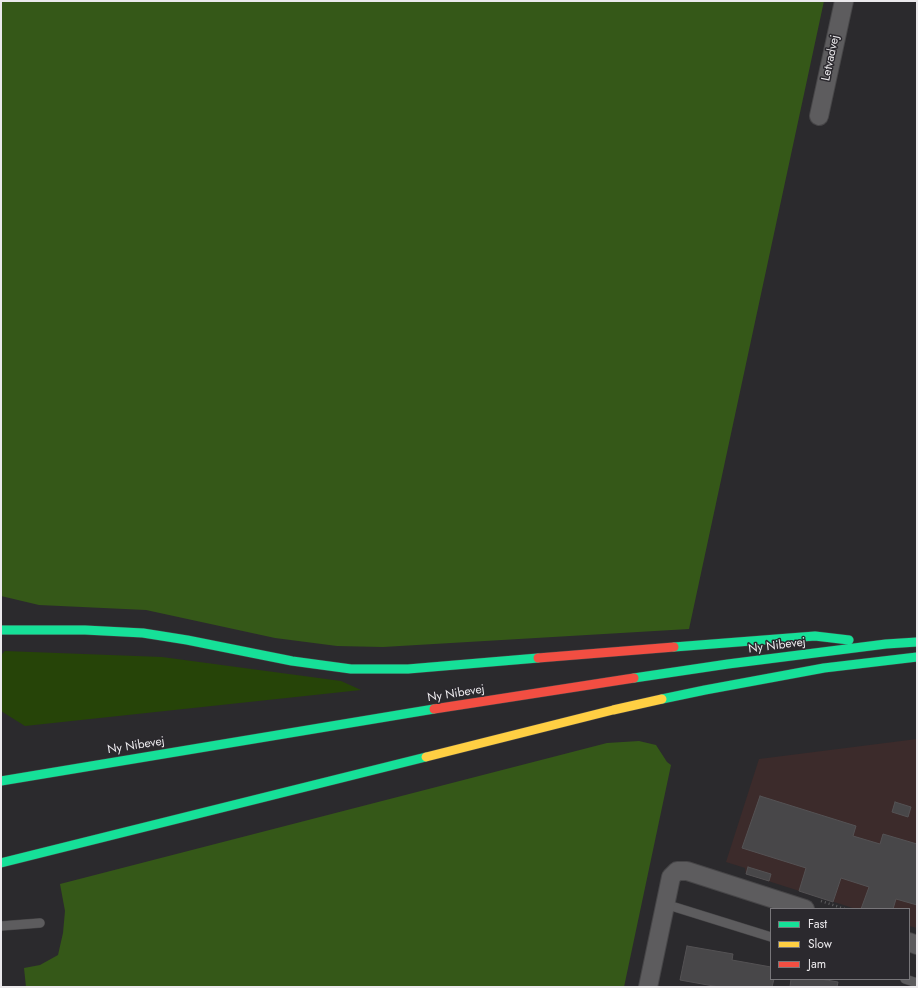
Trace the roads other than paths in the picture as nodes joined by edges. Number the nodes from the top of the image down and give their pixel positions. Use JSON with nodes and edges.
{"nodes":[{"id":1,"x":844,"y":1,"type":"edge"},
{"id":2,"x":819,"y":116,"type":"dead end"},
{"id":3,"x":1,"y":630,"type":"edge"},
{"id":4,"x":917,"y":642,"type":"edge"},
{"id":5,"x":886,"y":644,"type":"junction"},
{"id":6,"x":917,"y":657,"type":"edge"},
{"id":7,"x":1,"y":781,"type":"edge"},
{"id":8,"x":1,"y":863,"type":"edge"},
{"id":9,"x":666,"y":898,"type":"junction"},
{"id":10,"x":802,"y":908,"type":"edge"},
{"id":11,"x":40,"y":923,"type":"dead end"},
{"id":12,"x":1,"y":926,"type":"edge"},
{"id":13,"x":770,"y":937,"type":"edge"},
{"id":14,"x":648,"y":987,"type":"edge"}],
"edges":[{"from":1,"to":2,"type":"street","name":"Letvadvej"},
{"from":3,"to":5,"type":"highway"},
{"from":4,"to":5,"type":"highway","name":"Ny Nibevej"},
{"from":5,"to":7,"type":"highway","name":"Ny Nibevej"},
{"from":6,"to":8,"type":"highway"},
{"from":9,"to":10,"type":"street"},
{"from":9,"to":13,"type":"lane"},
{"from":9,"to":14,"type":"street"},
{"from":11,"to":12,"type":"lane"}]}
